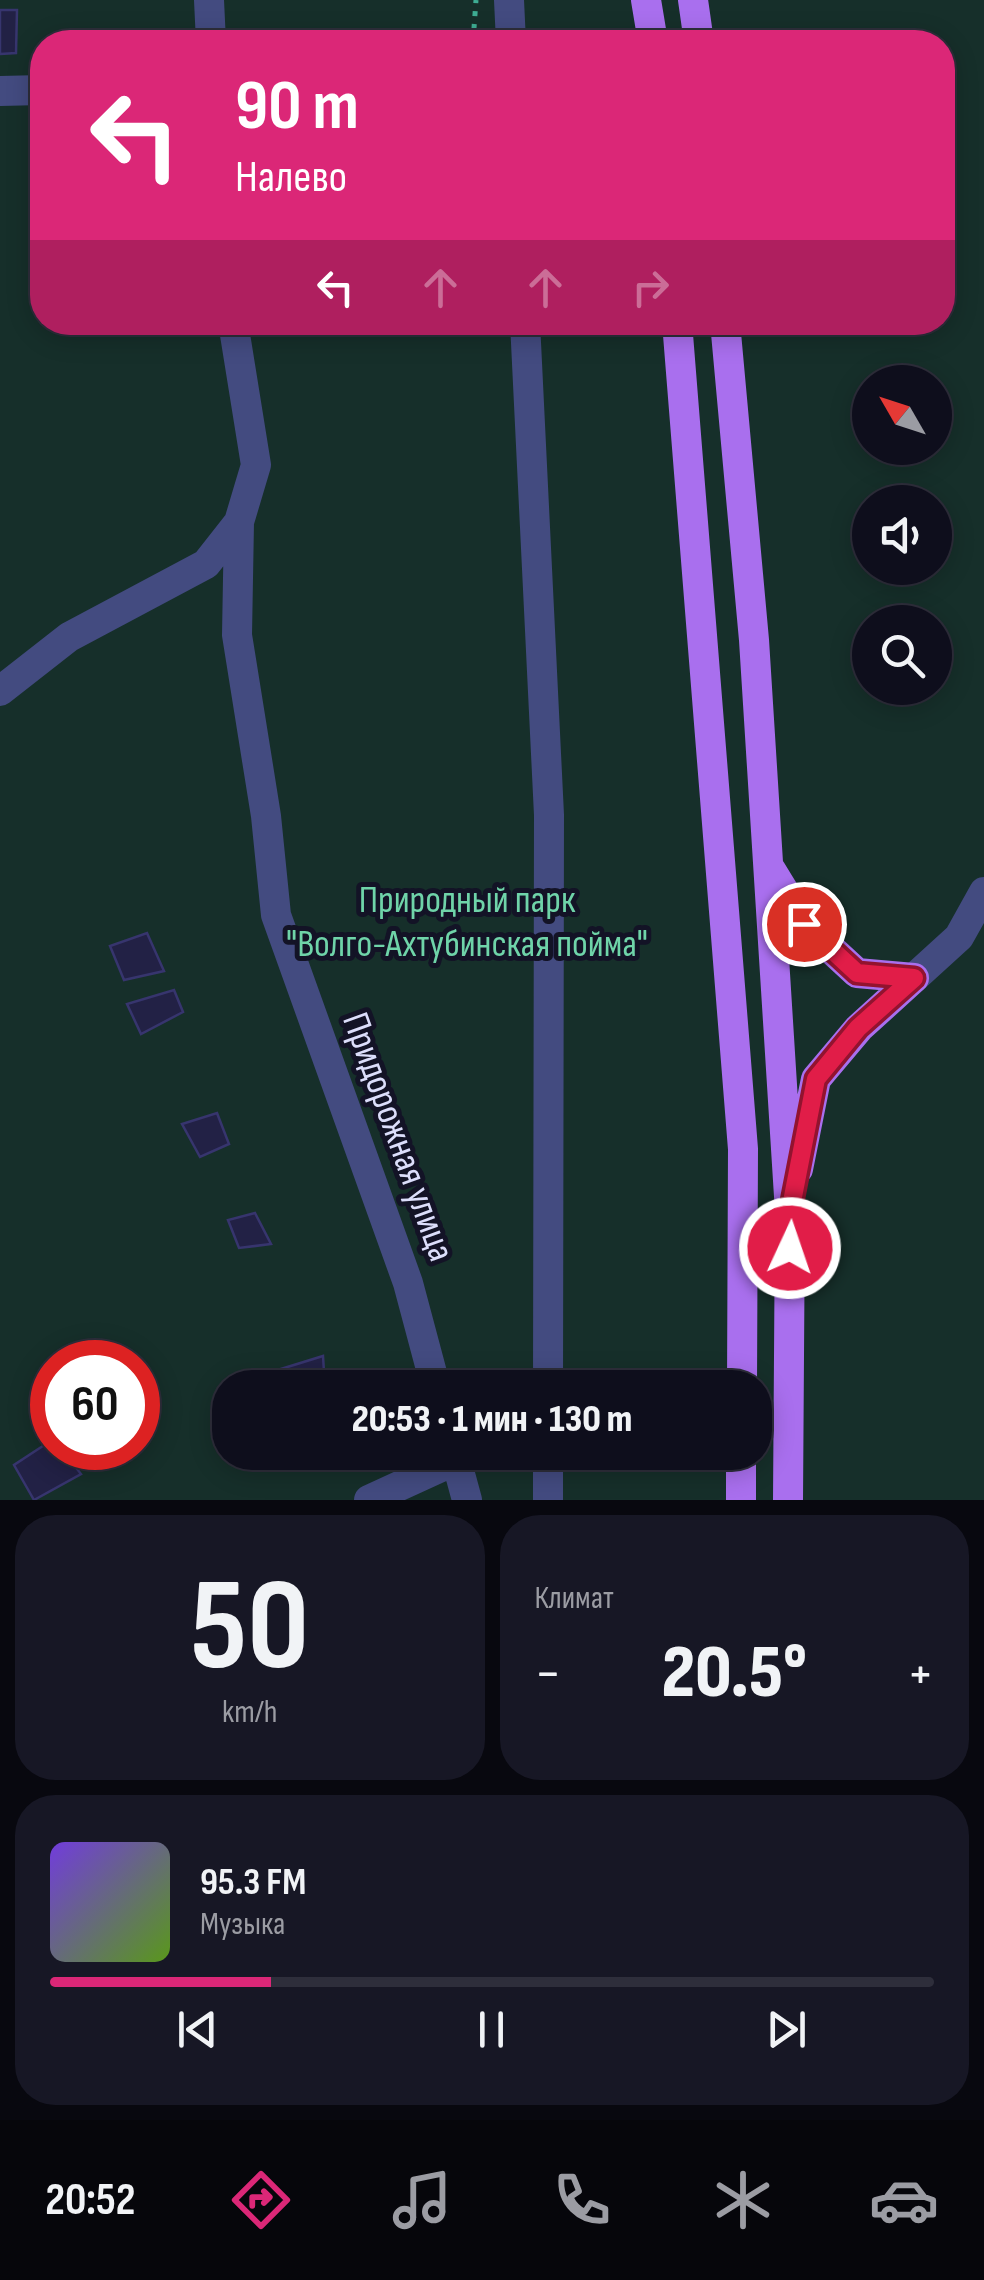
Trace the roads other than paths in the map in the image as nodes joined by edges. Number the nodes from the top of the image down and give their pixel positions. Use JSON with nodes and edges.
{"nodes":[{"id":1,"x":209,"y":0,"type":"edge"},
{"id":2,"x":509,"y":0,"type":"edge"},
{"id":3,"x":646,"y":0,"type":"edge"},
{"id":4,"x":693,"y":0,"type":"edge"},
{"id":5,"x":210,"y":30,"type":"edge"},
{"id":6,"x":510,"y":30,"type":"edge"},
{"id":7,"x":651,"y":30,"type":"edge"},
{"id":8,"x":697,"y":30,"type":"edge"},
{"id":9,"x":30,"y":90,"type":"edge"},
{"id":10,"x":0,"y":91,"type":"edge"},
{"id":11,"x":235,"y":335,"type":"edge"},
{"id":12,"x":526,"y":335,"type":"edge"},
{"id":13,"x":678,"y":335,"type":"edge"},
{"id":14,"x":726,"y":335,"type":"edge"},
{"id":15,"x":239,"y":522,"type":"junction"},
{"id":16,"x":0,"y":691,"type":"edge"},
{"id":17,"x":768,"y":864,"type":"junction"},
{"id":18,"x":984,"y":892,"type":"edge"},
{"id":19,"x":914,"y":978,"type":"junction"},
{"id":20,"x":790,"y":1212,"type":"junction"},
{"id":21,"x":431,"y":1370,"type":"edge"},
{"id":22,"x":548,"y":1370,"type":"edge"},
{"id":23,"x":742,"y":1370,"type":"edge"},
{"id":24,"x":427,"y":1470,"type":"edge"},
{"id":25,"x":458,"y":1470,"type":"edge"},
{"id":26,"x":548,"y":1470,"type":"edge"},
{"id":27,"x":741,"y":1470,"type":"edge"},
{"id":28,"x":368,"y":1500,"type":"edge"},
{"id":29,"x":466,"y":1500,"type":"edge"},
{"id":30,"x":548,"y":1500,"type":"edge"},
{"id":31,"x":741,"y":1500,"type":"edge"},
{"id":32,"x":788,"y":1500,"type":"edge"}],
"edges":[{"from":1,"to":5,"type":"street"},
{"from":2,"to":6,"type":"street"},
{"from":3,"to":7,"type":"main road"},
{"from":4,"to":8,"type":"main road"},
{"from":9,"to":10,"type":"street"},
{"from":11,"to":15,"type":"street","name":"Придорожная улица"},
{"from":12,"to":22,"type":"street"},
{"from":13,"to":23,"type":"main road"},
{"from":14,"to":17,"type":"main road"},
{"from":15,"to":16,"type":"street"},
{"from":15,"to":21,"type":"street","name":"Придорожная улица"},
{"from":17,"to":19,"type":"main road"},
{"from":17,"to":20,"type":"main road"},
{"from":18,"to":19,"type":"street"},
{"from":19,"to":20,"type":"main road"},
{"from":20,"to":32,"type":"main road"},
{"from":24,"to":28,"type":"street"},
{"from":25,"to":29,"type":"street"},
{"from":26,"to":30,"type":"street"},
{"from":27,"to":31,"type":"main road"}]}
